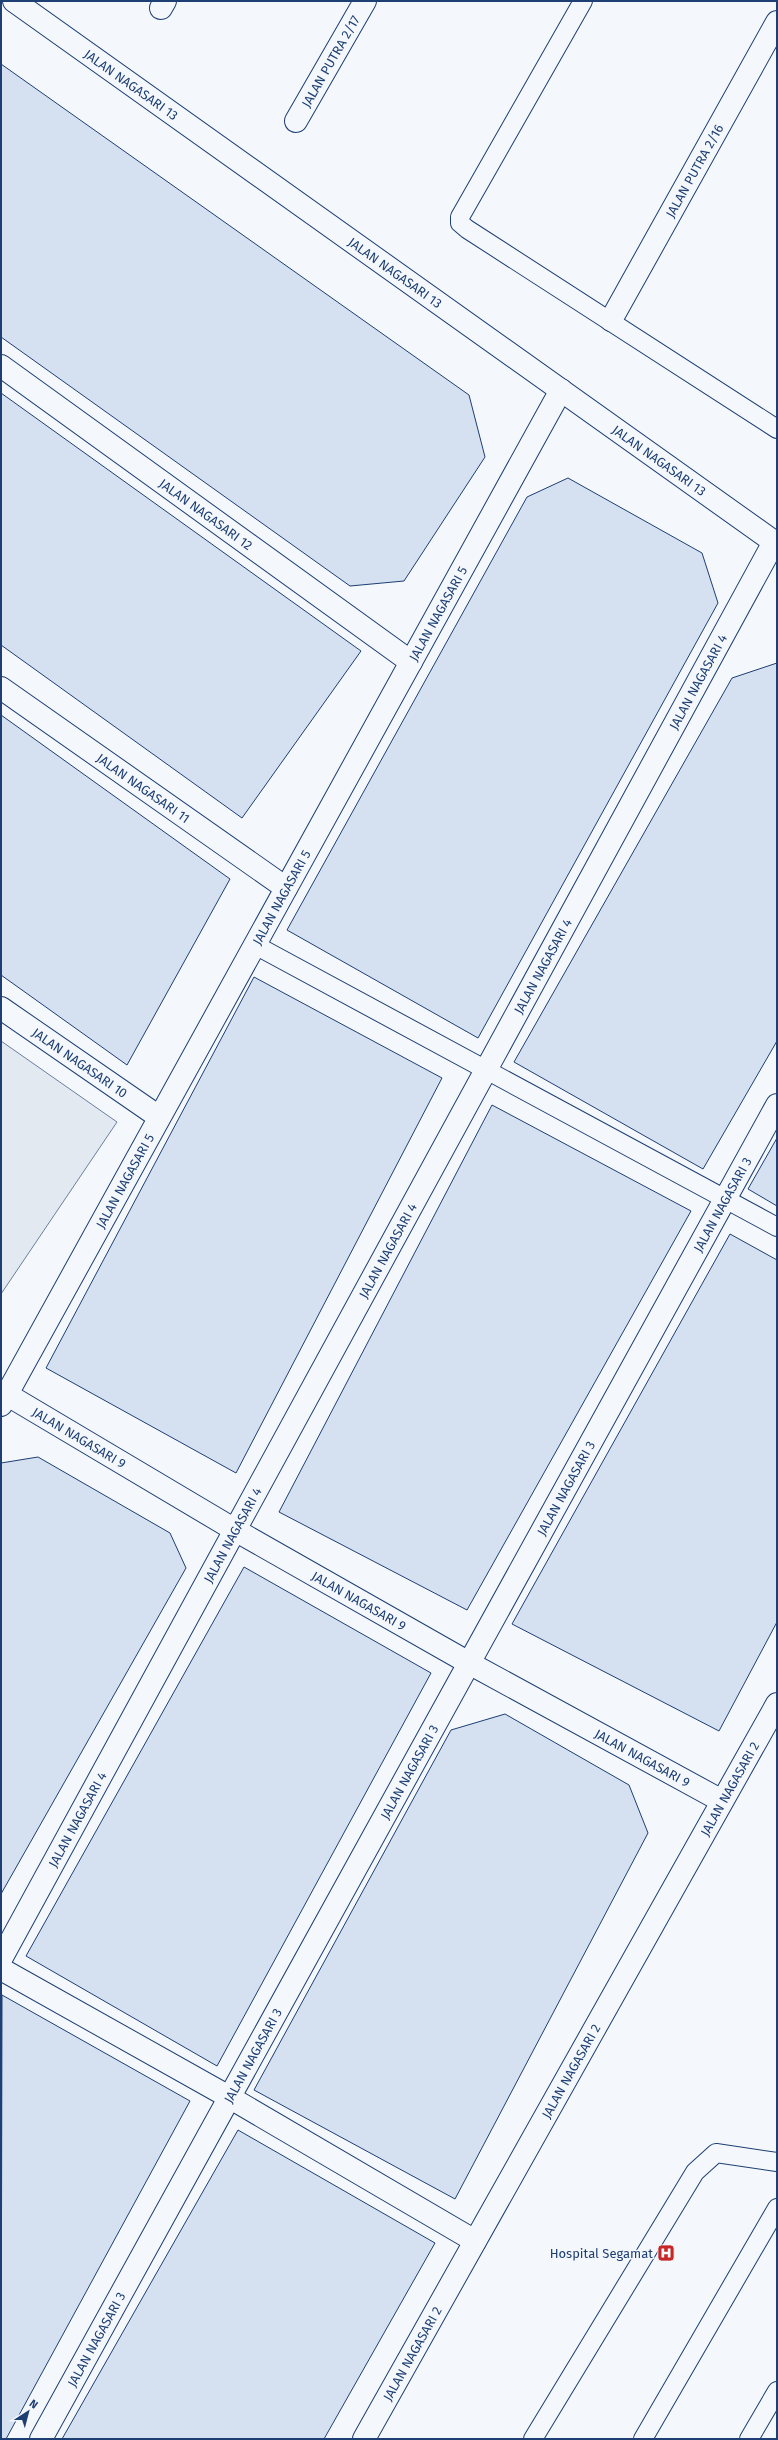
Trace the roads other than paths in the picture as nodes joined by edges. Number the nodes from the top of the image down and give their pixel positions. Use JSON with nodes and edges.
{"nodes":[{"id":1,"x":14,"y":1,"type":"edge"},
{"id":2,"x":365,"y":1,"type":"edge"},
{"id":3,"x":583,"y":1,"type":"edge"},
{"id":4,"x":777,"y":22,"type":"edge"},
{"id":5,"x":296,"y":121,"type":"dead end"},
{"id":6,"x":611,"y":320,"type":"junction"},
{"id":7,"x":1,"y":366,"type":"edge"},
{"id":8,"x":561,"y":390,"type":"junction"},
{"id":9,"x":774,"y":420,"type":"edge"},
{"id":10,"x":775,"y":543,"type":"edge"},
{"id":11,"x":411,"y":662,"type":"junction"},
{"id":12,"x":1,"y":688,"type":"edge"},
{"id":13,"x":286,"y":888,"type":"junction"},
{"id":14,"x":255,"y":945,"type":"junction"},
{"id":15,"x":1,"y":1008,"type":"edge"},
{"id":16,"x":486,"y":1069,"type":"junction"},
{"id":17,"x":777,"y":1105,"type":"edge"},
{"id":18,"x":160,"y":1117,"type":"junction"},
{"id":19,"x":726,"y":1198,"type":"junction"},
{"id":20,"x":777,"y":1226,"type":"edge"},
{"id":21,"x":3,"y":1397,"type":"edge"},
{"id":22,"x":235,"y":1530,"type":"junction"},
{"id":23,"x":469,"y":1663,"type":"junction"},
{"id":24,"x":777,"y":1704,"type":"edge"},
{"id":25,"x":722,"y":1801,"type":"junction"},
{"id":26,"x":1,"y":1959,"type":"edge"},
{"id":27,"x":1,"y":1969,"type":"edge"},
{"id":28,"x":229,"y":2097,"type":"junction"},
{"id":29,"x":777,"y":2162,"type":"edge"},
{"id":30,"x":777,"y":2208,"type":"edge"},
{"id":31,"x":476,"y":2241,"type":"junction"},
{"id":32,"x":777,"y":2391,"type":"edge"},
{"id":33,"x":41,"y":2439,"type":"edge"},
{"id":34,"x":364,"y":2439,"type":"edge"},
{"id":35,"x":533,"y":2439,"type":"edge"},
{"id":36,"x":643,"y":2439,"type":"edge"},
{"id":37,"x":749,"y":2439,"type":"edge"}],
"edges":[{"from":1,"to":8,"type":"street","name":"JALAN NAGASARI 13"},
{"from":2,"to":5,"type":"street","name":"JALAN PUTRA 2/17"},
{"from":3,"to":6,"type":"lane"},
{"from":4,"to":6,"type":"street","name":"JALAN PUTRA 2/16"},
{"from":6,"to":9,"type":"lane"},
{"from":7,"to":11,"type":"street","name":"JALAN NAGASARI 12"},
{"from":8,"to":10,"type":"street","name":"JALAN NAGASARI 13"},
{"from":8,"to":11,"type":"street","name":"JALAN NAGASARI 5"},
{"from":10,"to":16,"type":"street","name":"JALAN NAGASARI 4"},
{"from":11,"to":13,"type":"street","name":"JALAN NAGASARI 5"},
{"from":12,"to":13,"type":"street","name":"JALAN NAGASARI 11"},
{"from":13,"to":14,"type":"street","name":"JALAN NAGASARI 5"},
{"from":14,"to":16,"type":"lane"},
{"from":14,"to":18,"type":"street","name":"JALAN NAGASARI 5"},
{"from":15,"to":18,"type":"street","name":"JALAN NAGASARI 10"},
{"from":16,"to":19,"type":"lane"},
{"from":16,"to":22,"type":"street","name":"JALAN NAGASARI 4"},
{"from":17,"to":19,"type":"street","name":"JALAN NAGASARI 3"},
{"from":18,"to":21,"type":"street","name":"JALAN NAGASARI 5"},
{"from":19,"to":20,"type":"lane"},
{"from":19,"to":23,"type":"street","name":"JALAN NAGASARI 3"},
{"from":21,"to":22,"type":"street","name":"JALAN NAGASARI 9"},
{"from":22,"to":23,"type":"street","name":"JALAN NAGASARI 9"},
{"from":22,"to":26,"type":"street","name":"JALAN NAGASARI 4"},
{"from":23,"to":25,"type":"street","name":"JALAN NAGASARI 9"},
{"from":23,"to":28,"type":"street","name":"JALAN NAGASARI 3"},
{"from":24,"to":25,"type":"street","name":"JALAN NAGASARI 2"},
{"from":25,"to":31,"type":"street","name":"JALAN NAGASARI 2"},
{"from":27,"to":28,"type":"street"},
{"from":28,"to":31,"type":"street"},
{"from":28,"to":33,"type":"street","name":"JALAN NAGASARI 3"},
{"from":29,"to":35,"type":"lane"},
{"from":30,"to":36,"type":"lane"},
{"from":31,"to":34,"type":"street","name":"JALAN NAGASARI 2"},
{"from":32,"to":37,"type":"lane"}]}
